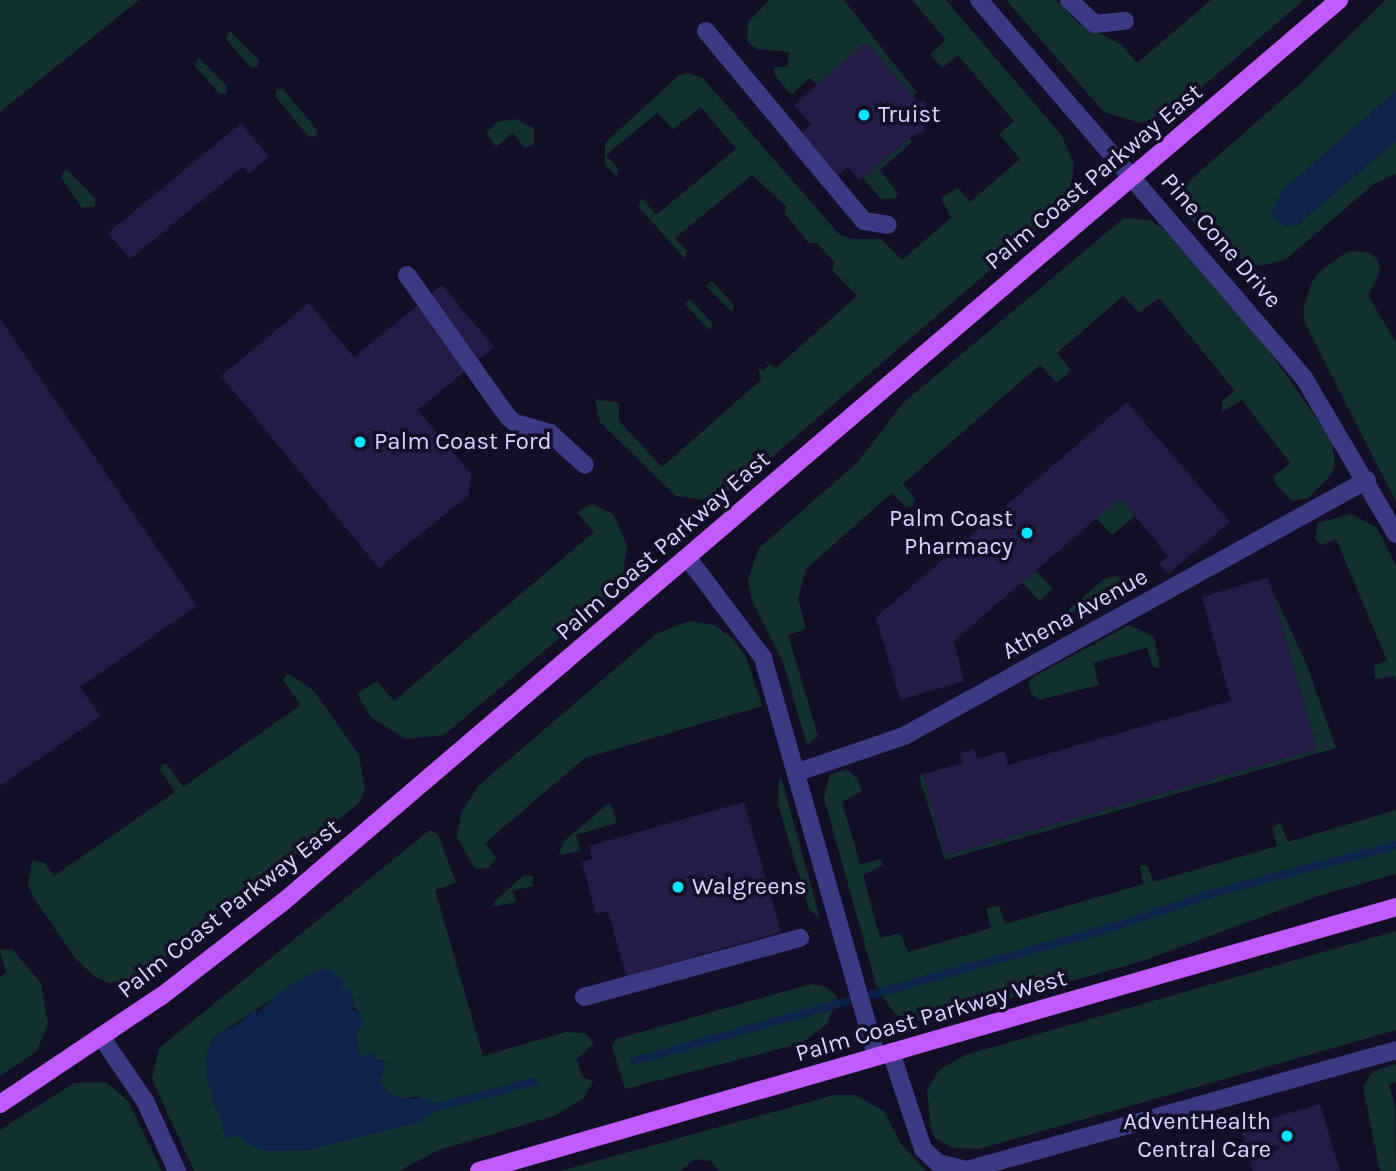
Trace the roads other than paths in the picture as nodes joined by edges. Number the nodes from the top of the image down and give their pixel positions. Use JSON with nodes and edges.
{"nodes":[{"id":1,"x":979,"y":0,"type":"edge"},
{"id":2,"x":1069,"y":0,"type":"edge"},
{"id":3,"x":1339,"y":0,"type":"edge"},
{"id":4,"x":1125,"y":21,"type":"dead end"},
{"id":5,"x":706,"y":32,"type":"dead end"},
{"id":6,"x":1133,"y":177,"type":"junction"},
{"id":7,"x":888,"y":225,"type":"dead end"},
{"id":8,"x":407,"y":275,"type":"dead end"},
{"id":9,"x":585,"y":465,"type":"dead end"},
{"id":10,"x":1367,"y":480,"type":"junction"},
{"id":11,"x":1396,"y":534,"type":"edge"},
{"id":12,"x":687,"y":557,"type":"junction"},
{"id":13,"x":798,"y":772,"type":"junction"},
{"id":14,"x":1396,"y":907,"type":"edge"},
{"id":15,"x":800,"y":938,"type":"dead end"},
{"id":16,"x":584,"y":997,"type":"dead end"},
{"id":17,"x":102,"y":1038,"type":"junction"},
{"id":18,"x":1396,"y":1049,"type":"edge"},
{"id":19,"x":884,"y":1054,"type":"junction"},
{"id":20,"x":0,"y":1104,"type":"edge"},
{"id":21,"x":177,"y":1171,"type":"edge"},
{"id":22,"x":479,"y":1171,"type":"edge"}],
"edges":[{"from":1,"to":6,"type":"street","name":"Pine Cone Drive"},
{"from":2,"to":4,"type":"street"},
{"from":3,"to":6,"type":"main road","name":"Palm Coast Parkway East"},
{"from":5,"to":7,"type":"street"},
{"from":6,"to":10,"type":"street","name":"Pine Cone Drive"},
{"from":6,"to":12,"type":"main road","name":"Palm Coast Parkway East"},
{"from":8,"to":9,"type":"street"},
{"from":10,"to":11,"type":"street","name":"Pine Cone Drive"},
{"from":10,"to":13,"type":"street","name":"Athena Avenue"},
{"from":12,"to":13,"type":"street"},
{"from":12,"to":17,"type":"main road","name":"Palm Coast Parkway East"},
{"from":13,"to":19,"type":"street"},
{"from":14,"to":19,"type":"main road","name":"Palm Coast Parkway West"},
{"from":15,"to":16,"type":"street"},
{"from":17,"to":20,"type":"main road","name":"Palm Coast Parkway East"},
{"from":17,"to":21,"type":"street"},
{"from":18,"to":19,"type":"street"},
{"from":19,"to":22,"type":"main road","name":"Palm Coast Parkway West"}]}
